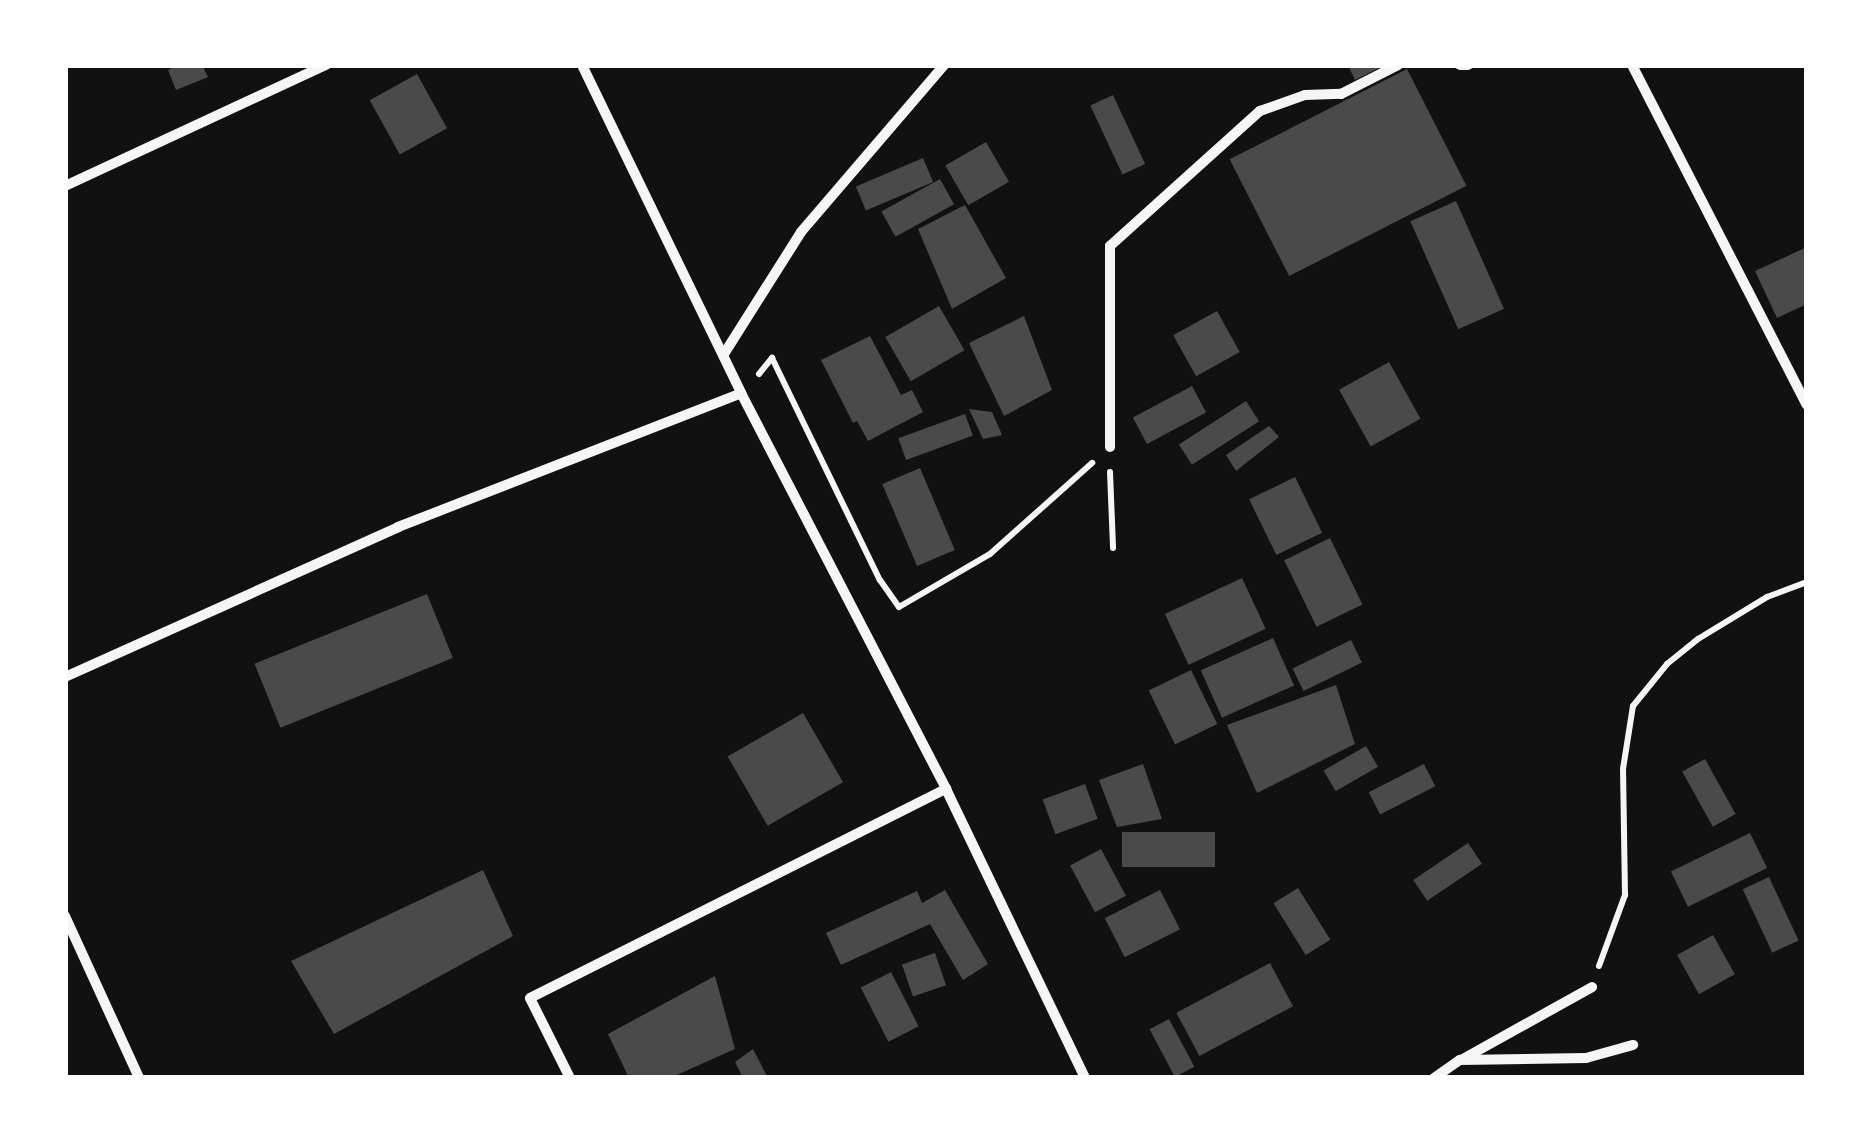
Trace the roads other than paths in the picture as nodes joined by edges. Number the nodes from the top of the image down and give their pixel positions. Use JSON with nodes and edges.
{"nodes":[{"id":1,"x":326,"y":65,"type":"edge"},
{"id":2,"x":582,"y":65,"type":"edge"},
{"id":3,"x":944,"y":65,"type":"edge"},
{"id":4,"x":1398,"y":65,"type":"edge"},
{"id":5,"x":1460,"y":65,"type":"edge"},
{"id":6,"x":1468,"y":65,"type":"edge"},
{"id":7,"x":1632,"y":65,"type":"edge"},
{"id":8,"x":65,"y":186,"type":"edge"},
{"id":9,"x":724,"y":354,"type":"junction"},
{"id":10,"x":741,"y":393,"type":"junction"},
{"id":11,"x":1807,"y":405,"type":"edge"},
{"id":12,"x":1110,"y":447,"type":"road end"},
{"id":13,"x":65,"y":677,"type":"edge"},
{"id":14,"x":946,"y":789,"type":"junction"},
{"id":15,"x":65,"y":916,"type":"edge"},
{"id":16,"x":1592,"y":986,"type":"road end"},
{"id":17,"x":1633,"y":1045,"type":"dead end"},
{"id":18,"x":1460,"y":1060,"type":"junction"},
{"id":19,"x":139,"y":1078,"type":"edge"},
{"id":20,"x":570,"y":1078,"type":"edge"},
{"id":21,"x":1084,"y":1078,"type":"edge"},
{"id":22,"x":1434,"y":1078,"type":"edge"}],
"edges":[{"from":1,"to":8,"type":"street"},
{"from":2,"to":9,"type":"street"},
{"from":3,"to":9,"type":"street"},
{"from":4,"to":12,"type":"street"},
{"from":5,"to":6,"type":"street"},
{"from":7,"to":11,"type":"street"},
{"from":9,"to":10,"type":"street"},
{"from":10,"to":13,"type":"street"},
{"from":10,"to":14,"type":"street"},
{"from":14,"to":20,"type":"street"},
{"from":14,"to":21,"type":"street"},
{"from":15,"to":19,"type":"street"},
{"from":16,"to":18,"type":"street"},
{"from":17,"to":18,"type":"street"},
{"from":18,"to":22,"type":"street"}]}
